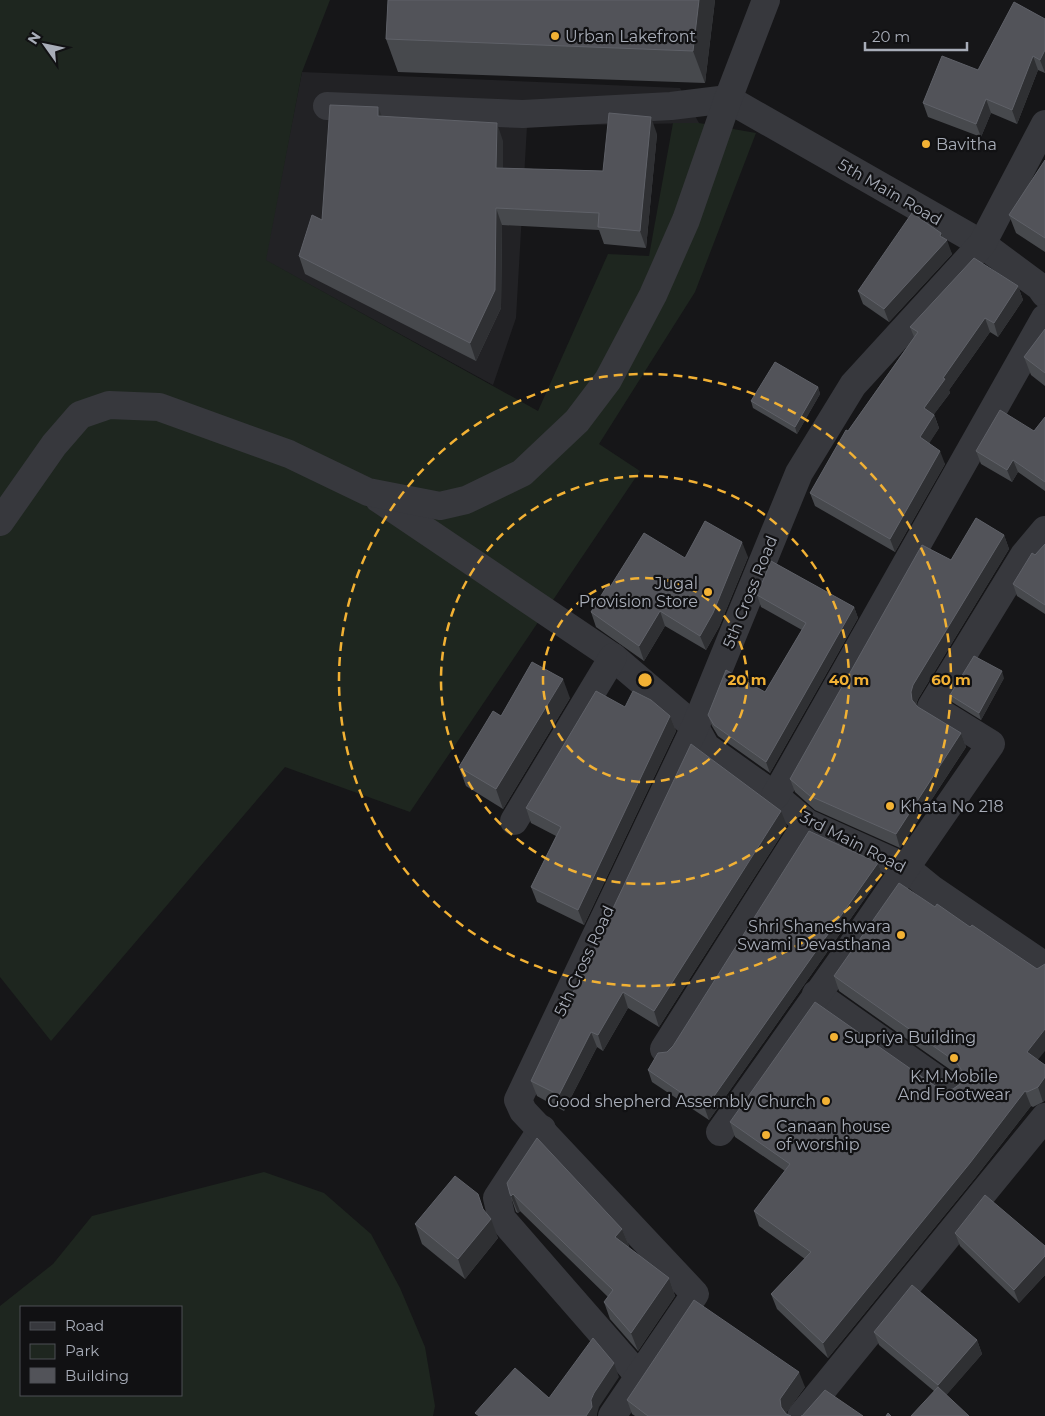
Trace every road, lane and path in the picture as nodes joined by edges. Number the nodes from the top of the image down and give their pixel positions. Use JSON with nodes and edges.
{"nodes":[{"id":1,"x":766,"y":0,"type":"edge"},
{"id":2,"x":728,"y":99,"type":"junction"},
{"id":3,"x":327,"y":106,"type":"dead end"},
{"id":4,"x":1045,"y":124,"type":"edge"},
{"id":5,"x":982,"y":244,"type":"junction"},
{"id":6,"x":1045,"y":294,"type":"edge"},
{"id":7,"x":1045,"y":318,"type":"edge"},
{"id":8,"x":368,"y":492,"type":"junction"},
{"id":9,"x":0,"y":522,"type":"edge"},
{"id":10,"x":1045,"y":530,"type":"edge"},
{"id":11,"x":613,"y":657,"type":"junction"},
{"id":12,"x":695,"y":727,"type":"junction"},
{"id":13,"x":775,"y":796,"type":"junction"},
{"id":14,"x":514,"y":821,"type":"dead end"},
{"id":15,"x":807,"y":823,"type":"junction"},
{"id":16,"x":905,"y":867,"type":"junction"},
{"id":17,"x":1041,"y":956,"type":"edge"},
{"id":18,"x":816,"y":994,"type":"junction"},
{"id":19,"x":664,"y":1049,"type":"dead end"},
{"id":20,"x":952,"y":1090,"type":"edge"},
{"id":21,"x":1045,"y":1117,"type":"edge"},
{"id":22,"x":542,"y":1129,"type":"junction"},
{"id":23,"x":720,"y":1132,"type":"dead end"},
{"id":24,"x":639,"y":1376,"type":"junction"},
{"id":25,"x":612,"y":1416,"type":"edge"},
{"id":26,"x":802,"y":1416,"type":"edge"}],
"edges":[{"from":1,"to":2,"type":"street"},
{"from":2,"to":3,"type":"street"},
{"from":2,"to":5,"type":"street","name":"5th Main Road"},
{"from":2,"to":8,"type":"street"},
{"from":4,"to":5,"type":"street","name":"5th Cross Road"},
{"from":5,"to":6,"type":"street","name":"5th Main Road"},
{"from":5,"to":12,"type":"street","name":"5th Cross Road"},
{"from":7,"to":13,"type":"street"},
{"from":8,"to":9,"type":"street"},
{"from":8,"to":11,"type":"street","name":"3rd Main Road"},
{"from":10,"to":16,"type":"street"},
{"from":11,"to":12,"type":"street","name":"3rd Main Road"},
{"from":11,"to":14,"type":"street"},
{"from":12,"to":13,"type":"street","name":"3rd Main Road"},
{"from":12,"to":22,"type":"street","name":"5th Cross Road"},
{"from":13,"to":15,"type":"street","name":"3rd Main Road"},
{"from":15,"to":16,"type":"street","name":"3rd Main Road"},
{"from":15,"to":19,"type":"street"},
{"from":16,"to":17,"type":"street","name":"3rd Main Road"},
{"from":16,"to":18,"type":"street"},
{"from":18,"to":20,"type":"street"},
{"from":18,"to":23,"type":"street"},
{"from":21,"to":26,"type":"street"},
{"from":22,"to":24,"type":"street"},
{"from":22,"to":24,"type":"street"},
{"from":24,"to":25,"type":"street"}]}
